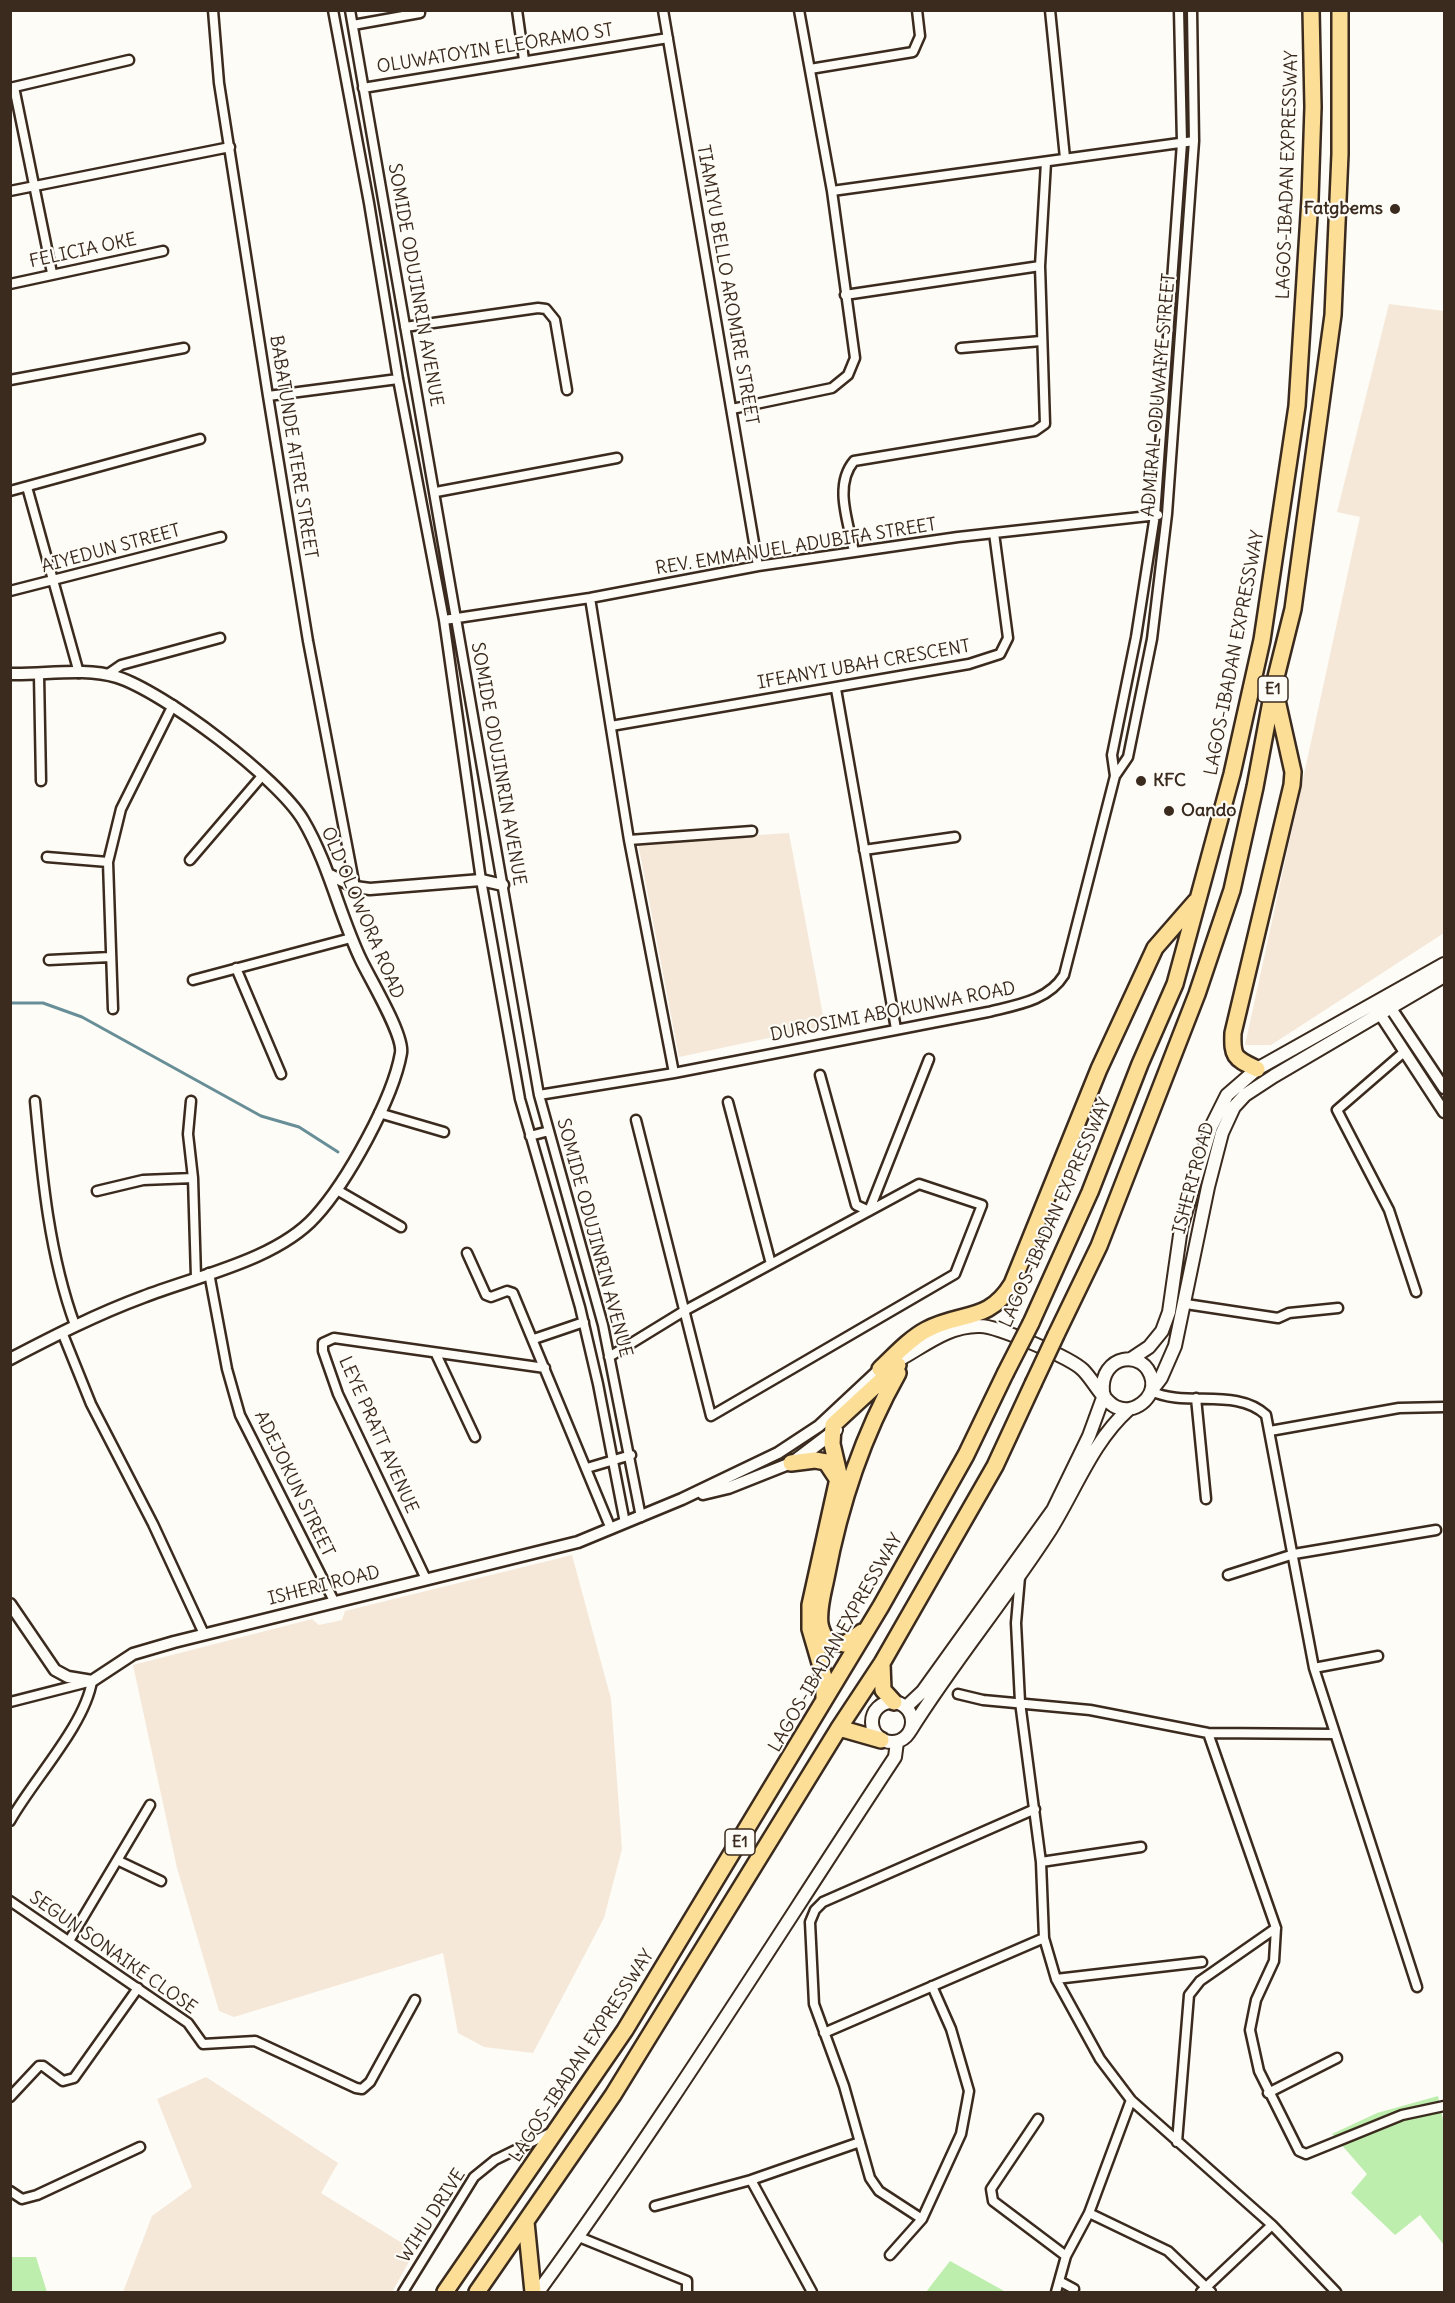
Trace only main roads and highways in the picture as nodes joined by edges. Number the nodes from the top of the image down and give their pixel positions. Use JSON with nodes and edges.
{"nodes":[{"id":1,"x":1311,"y":10,"type":"edge"},
{"id":2,"x":1340,"y":10,"type":"edge"},
{"id":3,"x":1274,"y":685,"type":"junction"},
{"id":4,"x":1199,"y":896,"type":"junction"},
{"id":5,"x":1444,"y":964,"type":"edge"},
{"id":6,"x":1444,"y":976,"type":"edge"},
{"id":7,"x":1257,"y":1069,"type":"junction"},
{"id":8,"x":1007,"y":1332,"type":"junction"},
{"id":9,"x":910,"y":1355,"type":"junction"},
{"id":10,"x":1131,"y":1359,"type":"junction"},
{"id":11,"x":1112,"y":1364,"type":"junction"},
{"id":12,"x":1082,"y":1368,"type":"junction"},
{"id":13,"x":880,"y":1369,"type":"joint"},
{"id":14,"x":898,"y":1374,"type":"junction"},
{"id":15,"x":1151,"y":1391,"type":"junction"},
{"id":16,"x":1103,"y":1394,"type":"junction"},
{"id":17,"x":1129,"y":1409,"type":"junction"},
{"id":18,"x":832,"y":1434,"type":"junction"},
{"id":19,"x":791,"y":1463,"type":"joint"},
{"id":20,"x":837,"y":1481,"type":"junction"},
{"id":21,"x":881,"y":1606,"type":"junction"},
{"id":22,"x":882,"y":1664,"type":"junction"},
{"id":23,"x":900,"y":1705,"type":"junction"},
{"id":24,"x":819,"y":1710,"type":"junction"},
{"id":25,"x":838,"y":1728,"type":"junction"},
{"id":26,"x":910,"y":1731,"type":"junction"},
{"id":27,"x":881,"y":1740,"type":"junction"},
{"id":28,"x":897,"y":1742,"type":"junction"},
{"id":29,"x":526,"y":2222,"type":"junction"},
{"id":30,"x":445,"y":2292,"type":"edge"},
{"id":31,"x":477,"y":2292,"type":"edge"},
{"id":32,"x":533,"y":2292,"type":"edge"},
{"id":33,"x":538,"y":2292,"type":"edge"}],
"edges":[{"from":1,"to":4,"type":"highway","name":"LAGOS-IBADAN EXPRESSWAY","number":"E1"},
{"from":2,"to":3,"type":"highway","number":"E1"},
{"from":3,"to":7,"type":"highway"},
{"from":3,"to":22,"type":"highway","number":"E1","bridge":true},
{"from":4,"to":13,"type":"highway"},
{"from":4,"to":21,"type":"highway","name":"LAGOS-IBADAN EXPRESSWAY","number":"E1","bridge":true},
{"from":5,"to":7,"type":"main road","name":"ISHERI ROAD"},
{"from":6,"to":15,"type":"main road","name":"ISHERI ROAD"},
{"from":7,"to":10,"type":"main road","name":"ISHERI ROAD"},
{"from":8,"to":9,"type":"main road","name":"ISHERI ROAD"},
{"from":8,"to":12,"type":"main road","name":"ISHERI ROAD"},
{"from":8,"to":14,"type":"main road","name":"ISHERI ROAD"},
{"from":9,"to":13,"type":"main road","name":"ISHERI ROAD"},
{"from":9,"to":18,"type":"highway"},
{"from":10,"to":11,"type":"main road","name":"ISHERI ROAD"},
{"from":10,"to":15,"type":"main road"},
{"from":11,"to":12,"type":"main road","name":"ISHERI ROAD"},
{"from":11,"to":16,"type":"main road"},
{"from":12,"to":16,"type":"main road","name":"ISHERI ROAD"},
{"from":14,"to":18,"type":"main road","name":"ISHERI ROAD"},
{"from":14,"to":21,"type":"highway"},
{"from":15,"to":17,"type":"main road","name":"ISHERI ROAD"},
{"from":16,"to":17,"type":"main road","name":"ISHERI ROAD"},
{"from":16,"to":23,"type":"main road"},
{"from":17,"to":26,"type":"main road"},
{"from":18,"to":19,"type":"main road","name":"ISHERI ROAD"},
{"from":18,"to":20,"type":"highway"},
{"from":19,"to":20,"type":"highway"},
{"from":20,"to":24,"type":"highway"},
{"from":21,"to":24,"type":"highway","name":"LAGOS-IBADAN EXPRESSWAY","number":"E1"},
{"from":22,"to":23,"type":"highway"},
{"from":22,"to":25,"type":"highway","number":"E1"},
{"from":23,"to":26,"type":"main road"},
{"from":23,"to":27,"type":"main road"},
{"from":24,"to":30,"type":"highway","name":"LAGOS-IBADAN EXPRESSWAY","number":"E1"},
{"from":25,"to":27,"type":"highway"},
{"from":25,"to":29,"type":"highway","number":"E1"},
{"from":26,"to":28,"type":"main road"},
{"from":27,"to":28,"type":"main road"},
{"from":28,"to":33,"type":"main road"},
{"from":29,"to":31,"type":"highway","number":"E1"},
{"from":29,"to":32,"type":"highway"}]}
